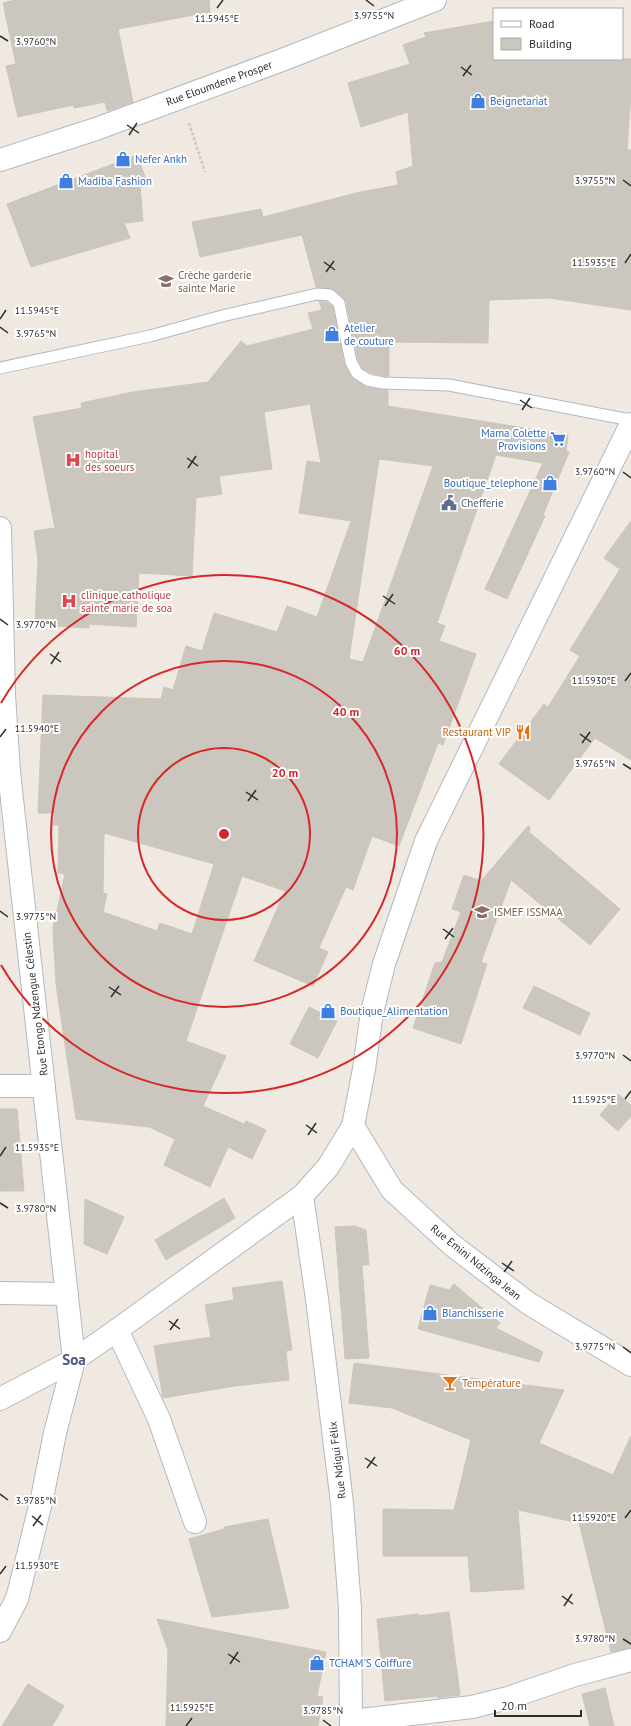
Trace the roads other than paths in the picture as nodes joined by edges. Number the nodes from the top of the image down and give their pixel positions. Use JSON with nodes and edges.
{"nodes":[{"id":1,"x":435,"y":0,"type":"edge"},
{"id":2,"x":0,"y":160,"type":"edge"},
{"id":3,"x":0,"y":368,"type":"edge"},
{"id":4,"x":631,"y":420,"type":"edge"},
{"id":5,"x":631,"y":424,"type":"edge"},
{"id":6,"x":0,"y":528,"type":"edge"},
{"id":7,"x":0,"y":1086,"type":"edge"},
{"id":8,"x":44,"y":1086,"type":"junction"},
{"id":9,"x":353,"y":1126,"type":"junction"},
{"id":10,"x":302,"y":1196,"type":"junction"},
{"id":11,"x":0,"y":1293,"type":"edge"},
{"id":12,"x":67,"y":1294,"type":"junction"},
{"id":13,"x":117,"y":1330,"type":"junction"},
{"id":14,"x":74,"y":1360,"type":"junction"},
{"id":15,"x":631,"y":1365,"type":"edge"},
{"id":16,"x":0,"y":1398,"type":"edge"},
{"id":17,"x":196,"y":1522,"type":"dead end"},
{"id":18,"x":0,"y":1631,"type":"edge"},
{"id":19,"x":631,"y":1660,"type":"edge"},
{"id":20,"x":351,"y":1723,"type":"edge"}],
"edges":[{"from":1,"to":2,"type":"street","name":"Rue Eloumdene Prosper"},
{"from":3,"to":4,"type":"lane"},
{"from":5,"to":9,"type":"street"},
{"from":6,"to":8,"type":"street","name":"Rue Etongo Ndzengue Célestin"},
{"from":7,"to":8,"type":"street"},
{"from":8,"to":12,"type":"street","name":"Rue Etongo Ndzengue Célestin"},
{"from":9,"to":10,"type":"street"},
{"from":9,"to":15,"type":"street","name":"Rue Emini Ndzinga Jean"},
{"from":10,"to":13,"type":"street"},
{"from":10,"to":20,"type":"street","name":"Rue Ndigui Félix"},
{"from":11,"to":12,"type":"street"},
{"from":12,"to":14,"type":"street","name":"Rue Etongo Ndzengue Célestin"},
{"from":13,"to":14,"type":"street"},
{"from":13,"to":17,"type":"street"},
{"from":14,"to":16,"type":"street"},
{"from":14,"to":18,"type":"street"},
{"from":19,"to":20,"type":"street"}]}
